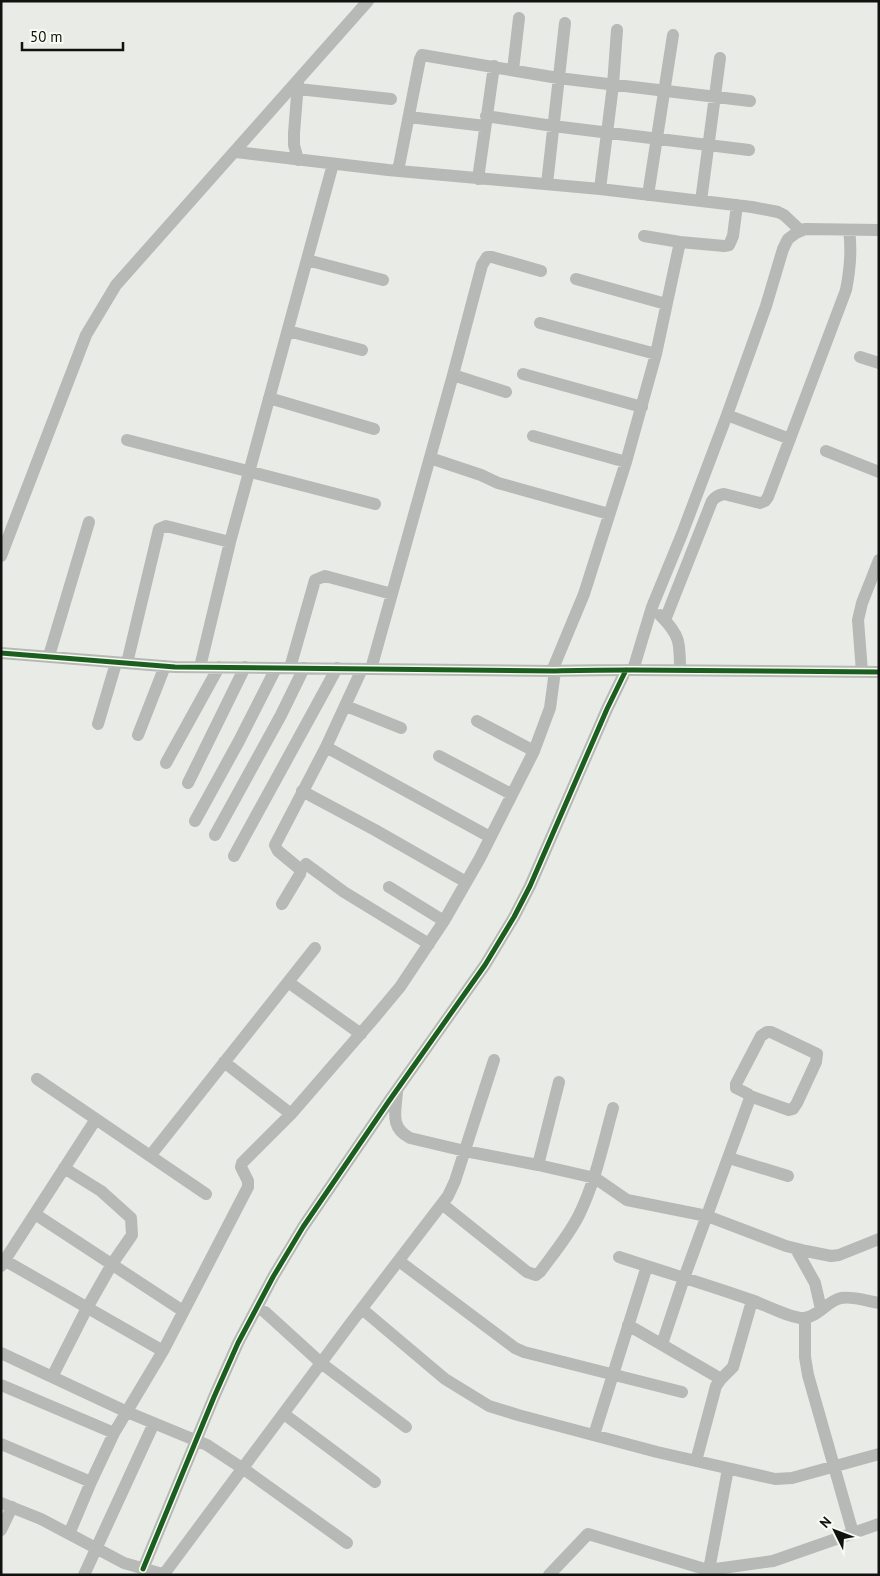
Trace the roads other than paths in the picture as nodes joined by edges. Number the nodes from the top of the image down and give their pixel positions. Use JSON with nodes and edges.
{"nodes":[{"id":1,"x":368,"y":1,"type":"edge"},
{"id":2,"x":520,"y":18,"type":"dead end"},
{"id":3,"x":565,"y":23,"type":"dead end"},
{"id":4,"x":617,"y":30,"type":"dead end"},
{"id":5,"x":673,"y":35,"type":"dead end"},
{"id":6,"x":720,"y":58,"type":"dead end"},
{"id":7,"x":494,"y":66,"type":"junction"},
{"id":8,"x":513,"y":70,"type":"junction"},
{"id":9,"x":558,"y":78,"type":"junction"},
{"id":10,"x":298,"y":84,"type":"junction"},
{"id":11,"x":613,"y":85,"type":"junction"},
{"id":12,"x":664,"y":92,"type":"junction"},
{"id":13,"x":715,"y":96,"type":"junction"},
{"id":14,"x":390,"y":99,"type":"dead end"},
{"id":15,"x":750,"y":101,"type":"dead end"},
{"id":16,"x":408,"y":117,"type":"junction"},
{"id":17,"x":485,"y":121,"type":"junction"},
{"id":18,"x":554,"y":126,"type":"junction"},
{"id":19,"x":608,"y":133,"type":"junction"},
{"id":20,"x":657,"y":139,"type":"junction"},
{"id":21,"x":708,"y":145,"type":"junction"},
{"id":22,"x":749,"y":150,"type":"dead end"},
{"id":23,"x":236,"y":152,"type":"junction"},
{"id":24,"x":298,"y":160,"type":"junction"},
{"id":25,"x":333,"y":164,"type":"junction"},
{"id":26,"x":398,"y":171,"type":"junction"},
{"id":27,"x":478,"y":179,"type":"junction"},
{"id":28,"x":547,"y":184,"type":"junction"},
{"id":29,"x":600,"y":189,"type":"junction"},
{"id":30,"x":648,"y":195,"type":"junction"},
{"id":31,"x":701,"y":201,"type":"junction"},
{"id":32,"x":737,"y":205,"type":"junction"},
{"id":33,"x":849,"y":230,"type":"junction"},
{"id":34,"x":879,"y":230,"type":"edge"},
{"id":35,"x":801,"y":231,"type":"junction"},
{"id":36,"x":644,"y":236,"type":"dead end"},
{"id":37,"x":680,"y":242,"type":"junction"},
{"id":38,"x":307,"y":260,"type":"junction"},
{"id":39,"x":541,"y":271,"type":"dead end"},
{"id":40,"x":576,"y":279,"type":"dead end"},
{"id":41,"x":383,"y":280,"type":"dead end"},
{"id":42,"x":666,"y":304,"type":"junction"},
{"id":43,"x":540,"y":323,"type":"dead end"},
{"id":44,"x":288,"y":331,"type":"junction"},
{"id":45,"x":362,"y":350,"type":"dead end"},
{"id":46,"x":656,"y":354,"type":"junction"},
{"id":47,"x":860,"y":357,"type":"dead end"},
{"id":48,"x":879,"y":363,"type":"edge"},
{"id":49,"x":523,"y":374,"type":"dead end"},
{"id":50,"x":453,"y":375,"type":"junction"},
{"id":51,"x":506,"y":392,"type":"dead end"},
{"id":52,"x":269,"y":398,"type":"junction"},
{"id":53,"x":642,"y":407,"type":"junction"},
{"id":54,"x":727,"y":415,"type":"junction"},
{"id":55,"x":374,"y":429,"type":"dead end"},
{"id":56,"x":533,"y":436,"type":"dead end"},
{"id":57,"x":790,"y":439,"type":"junction"},
{"id":58,"x":127,"y":440,"type":"dead end"},
{"id":59,"x":826,"y":451,"type":"dead end"},
{"id":60,"x":430,"y":458,"type":"junction"},
{"id":61,"x":626,"y":462,"type":"junction"},
{"id":62,"x":250,"y":471,"type":"junction"},
{"id":63,"x":879,"y":472,"type":"edge"},
{"id":64,"x":375,"y":504,"type":"dead end"},
{"id":65,"x":609,"y":514,"type":"junction"},
{"id":66,"x":89,"y":522,"type":"dead end"},
{"id":67,"x":230,"y":542,"type":"junction"},
{"id":68,"x":1,"y":556,"type":"edge"},
{"id":69,"x":879,"y":560,"type":"edge"},
{"id":70,"x":392,"y":594,"type":"junction"},
{"id":71,"x":652,"y":608,"type":"junction"},
{"id":72,"x":665,"y":620,"type":"junction"},
{"id":73,"x":1,"y":653,"type":"edge"},
{"id":74,"x":49,"y":656,"type":"junction"},
{"id":75,"x":122,"y":663,"type":"junction"},
{"id":76,"x":165,"y":666,"type":"junction"},
{"id":77,"x":200,"y":667,"type":"junction"},
{"id":78,"x":219,"y":667,"type":"junction"},
{"id":79,"x":245,"y":667,"type":"junction"},
{"id":80,"x":276,"y":668,"type":"junction"},
{"id":81,"x":290,"y":668,"type":"junction"},
{"id":82,"x":304,"y":668,"type":"junction"},
{"id":83,"x":337,"y":668,"type":"junction"},
{"id":84,"x":366,"y":669,"type":"junction"},
{"id":85,"x":625,"y":670,"type":"junction"},
{"id":86,"x":680,"y":670,"type":"junction"},
{"id":87,"x":554,"y":671,"type":"junction"},
{"id":88,"x":862,"y":672,"type":"junction"},
{"id":89,"x":879,"y":672,"type":"edge"},
{"id":90,"x":346,"y":706,"type":"junction"},
{"id":91,"x":477,"y":721,"type":"dead end"},
{"id":92,"x":98,"y":724,"type":"dead end"},
{"id":93,"x":401,"y":728,"type":"dead end"},
{"id":94,"x":138,"y":735,"type":"dead end"},
{"id":95,"x":326,"y":747,"type":"junction"},
{"id":96,"x":534,"y":751,"type":"junction"},
{"id":97,"x":438,"y":756,"type":"dead end"},
{"id":98,"x":166,"y":763,"type":"dead end"},
{"id":99,"x":188,"y":783,"type":"dead end"},
{"id":100,"x":302,"y":791,"type":"junction"},
{"id":101,"x":511,"y":794,"type":"junction"},
{"id":102,"x":195,"y":821,"type":"dead end"},
{"id":103,"x":215,"y":835,"type":"dead end"},
{"id":104,"x":490,"y":837,"type":"junction"},
{"id":105,"x":234,"y":856,"type":"dead end"},
{"id":106,"x":306,"y":864,"type":"dead end"},
{"id":107,"x":466,"y":882,"type":"junction"},
{"id":108,"x":389,"y":887,"type":"dead end"},
{"id":109,"x":282,"y":904,"type":"dead end"},
{"id":110,"x":444,"y":921,"type":"junction"},
{"id":111,"x":429,"y":944,"type":"junction"},
{"id":112,"x":315,"y":948,"type":"dead end"},
{"id":113,"x":288,"y":982,"type":"junction"},
{"id":114,"x":361,"y":1034,"type":"junction"},
{"id":115,"x":494,"y":1060,"type":"dead end"},
{"id":116,"x":224,"y":1062,"type":"junction"},
{"id":117,"x":37,"y":1079,"type":"dead end"},
{"id":118,"x":559,"y":1082,"type":"dead end"},
{"id":119,"x":397,"y":1090,"type":"junction"},
{"id":120,"x":750,"y":1096,"type":"junction"},
{"id":121,"x":613,"y":1108,"type":"dead end"},
{"id":122,"x":291,"y":1114,"type":"junction"},
{"id":123,"x":96,"y":1119,"type":"junction"},
{"id":124,"x":465,"y":1151,"type":"junction"},
{"id":125,"x":150,"y":1156,"type":"junction"},
{"id":126,"x":729,"y":1158,"type":"junction"},
{"id":127,"x":538,"y":1165,"type":"junction"},
{"id":128,"x":64,"y":1168,"type":"junction"},
{"id":129,"x":788,"y":1176,"type":"dead end"},
{"id":130,"x":595,"y":1178,"type":"junction"},
{"id":131,"x":206,"y":1194,"type":"dead end"},
{"id":132,"x":442,"y":1204,"type":"junction"},
{"id":133,"x":35,"y":1214,"type":"junction"},
{"id":134,"x":707,"y":1216,"type":"junction"},
{"id":135,"x":879,"y":1239,"type":"edge"},
{"id":136,"x":796,"y":1249,"type":"junction"},
{"id":137,"x":619,"y":1257,"type":"dead end"},
{"id":138,"x":399,"y":1261,"type":"junction"},
{"id":139,"x":3,"y":1263,"type":"edge"},
{"id":140,"x":112,"y":1264,"type":"junction"},
{"id":141,"x":647,"y":1266,"type":"junction"},
{"id":142,"x":684,"y":1278,"type":"junction"},
{"id":143,"x":752,"y":1301,"type":"junction"},
{"id":144,"x":879,"y":1303,"type":"edge"},
{"id":145,"x":87,"y":1308,"type":"junction"},
{"id":146,"x":362,"y":1309,"type":"junction"},
{"id":147,"x":821,"y":1309,"type":"junction"},
{"id":148,"x":184,"y":1311,"type":"junction"},
{"id":149,"x":265,"y":1312,"type":"dead end"},
{"id":150,"x":805,"y":1318,"type":"junction"},
{"id":151,"x":628,"y":1325,"type":"junction"},
{"id":152,"x":662,"y":1344,"type":"junction"},
{"id":153,"x":163,"y":1351,"type":"junction"},
{"id":154,"x":1,"y":1353,"type":"edge"},
{"id":155,"x":321,"y":1363,"type":"junction"},
{"id":156,"x":613,"y":1374,"type":"junction"},
{"id":157,"x":52,"y":1377,"type":"junction"},
{"id":158,"x":721,"y":1379,"type":"junction"},
{"id":159,"x":1,"y":1385,"type":"edge"},
{"id":160,"x":682,"y":1392,"type":"dead end"},
{"id":161,"x":127,"y":1412,"type":"junction"},
{"id":162,"x":284,"y":1414,"type":"junction"},
{"id":163,"x":154,"y":1422,"type":"junction"},
{"id":164,"x":406,"y":1427,"type":"dead end"},
{"id":165,"x":114,"y":1433,"type":"junction"},
{"id":166,"x":594,"y":1435,"type":"junction"},
{"id":167,"x":195,"y":1440,"type":"junction"},
{"id":168,"x":1,"y":1444,"type":"edge"},
{"id":169,"x":879,"y":1454,"type":"edge"},
{"id":170,"x":696,"y":1461,"type":"junction"},
{"id":171,"x":833,"y":1467,"type":"junction"},
{"id":172,"x":243,"y":1469,"type":"junction"},
{"id":173,"x":728,"y":1469,"type":"junction"},
{"id":174,"x":91,"y":1482,"type":"junction"},
{"id":175,"x":375,"y":1482,"type":"dead end"},
{"id":176,"x":6,"y":1505,"type":"edge"},
{"id":177,"x":879,"y":1524,"type":"edge"},
{"id":178,"x":1,"y":1530,"type":"edge"},
{"id":179,"x":853,"y":1533,"type":"junction"},
{"id":180,"x":69,"y":1534,"type":"junction"},
{"id":181,"x":347,"y":1543,"type":"dead end"},
{"id":182,"x":96,"y":1548,"type":"junction"},
{"id":183,"x":143,"y":1569,"type":"junction"},
{"id":184,"x":708,"y":1572,"type":"edge"},
{"id":185,"x":160,"y":1574,"type":"edge"},
{"id":186,"x":84,"y":1575,"type":"edge"},
{"id":187,"x":549,"y":1575,"type":"edge"}],
"edges":[{"from":1,"to":10,"type":"street"},
{"from":2,"to":8,"type":"street"},
{"from":3,"to":9,"type":"street"},
{"from":4,"to":11,"type":"street"},
{"from":5,"to":12,"type":"street"},
{"from":6,"to":13,"type":"street"},
{"from":7,"to":8,"type":"street"},
{"from":7,"to":16,"type":"street"},
{"from":7,"to":17,"type":"street"},
{"from":8,"to":9,"type":"street"},
{"from":9,"to":11,"type":"street"},
{"from":9,"to":18,"type":"street"},
{"from":10,"to":14,"type":"street"},
{"from":10,"to":23,"type":"street"},
{"from":10,"to":24,"type":"street"},
{"from":11,"to":12,"type":"street"},
{"from":11,"to":19,"type":"street"},
{"from":12,"to":13,"type":"street"},
{"from":12,"to":20,"type":"street"},
{"from":13,"to":15,"type":"street"},
{"from":13,"to":21,"type":"street"},
{"from":16,"to":17,"type":"street"},
{"from":16,"to":26,"type":"street"},
{"from":17,"to":18,"type":"street"},
{"from":17,"to":27,"type":"street"},
{"from":18,"to":19,"type":"street"},
{"from":18,"to":28,"type":"street"},
{"from":19,"to":20,"type":"street"},
{"from":19,"to":29,"type":"street"},
{"from":20,"to":21,"type":"street"},
{"from":20,"to":30,"type":"street"},
{"from":21,"to":22,"type":"street"},
{"from":21,"to":31,"type":"street"},
{"from":23,"to":24,"type":"street"},
{"from":23,"to":68,"type":"street"},
{"from":24,"to":25,"type":"street"},
{"from":25,"to":26,"type":"street"},
{"from":25,"to":38,"type":"street"},
{"from":26,"to":27,"type":"street"},
{"from":27,"to":28,"type":"street"},
{"from":28,"to":29,"type":"street"},
{"from":29,"to":30,"type":"street"},
{"from":30,"to":31,"type":"street"},
{"from":31,"to":32,"type":"street"},
{"from":32,"to":35,"type":"street"},
{"from":32,"to":37,"type":"street"},
{"from":33,"to":34,"type":"street"},
{"from":33,"to":35,"type":"street"},
{"from":33,"to":57,"type":"street"},
{"from":35,"to":54,"type":"street"},
{"from":36,"to":37,"type":"street"},
{"from":37,"to":42,"type":"street"},
{"from":38,"to":41,"type":"street"},
{"from":38,"to":44,"type":"street"},
{"from":39,"to":50,"type":"street"},
{"from":40,"to":42,"type":"street"},
{"from":42,"to":46,"type":"street"},
{"from":43,"to":46,"type":"street"},
{"from":44,"to":45,"type":"street"},
{"from":44,"to":52,"type":"street"},
{"from":46,"to":53,"type":"street"},
{"from":47,"to":48,"type":"street"},
{"from":49,"to":53,"type":"street"},
{"from":50,"to":51,"type":"street"},
{"from":50,"to":60,"type":"street"},
{"from":52,"to":55,"type":"street"},
{"from":52,"to":62,"type":"street"},
{"from":53,"to":61,"type":"street"},
{"from":54,"to":57,"type":"street"},
{"from":54,"to":71,"type":"street"},
{"from":56,"to":61,"type":"street"},
{"from":57,"to":72,"type":"street"},
{"from":58,"to":62,"type":"street"},
{"from":59,"to":63,"type":"street"},
{"from":60,"to":65,"type":"street"},
{"from":60,"to":70,"type":"street"},
{"from":61,"to":65,"type":"street"},
{"from":62,"to":64,"type":"street"},
{"from":62,"to":67,"type":"street"},
{"from":65,"to":87,"type":"street"},
{"from":66,"to":74,"type":"street"},
{"from":67,"to":75,"type":"street"},
{"from":67,"to":77,"type":"street"},
{"from":69,"to":88,"type":"street"},
{"from":70,"to":81,"type":"street"},
{"from":70,"to":84,"type":"street"},
{"from":71,"to":72,"type":"street"},
{"from":71,"to":85,"type":"street"},
{"from":72,"to":86,"type":"street"},
{"from":73,"to":74,"type":"street"},
{"from":74,"to":75,"type":"street"},
{"from":75,"to":76,"type":"street"},
{"from":75,"to":92,"type":"street"},
{"from":76,"to":77,"type":"street"},
{"from":76,"to":94,"type":"street"},
{"from":77,"to":78,"type":"street"},
{"from":78,"to":79,"type":"street"},
{"from":78,"to":98,"type":"street"},
{"from":79,"to":80,"type":"street"},
{"from":79,"to":99,"type":"street"},
{"from":80,"to":81,"type":"street"},
{"from":80,"to":102,"type":"street"},
{"from":81,"to":82,"type":"street"},
{"from":82,"to":83,"type":"street"},
{"from":82,"to":103,"type":"street"},
{"from":83,"to":84,"type":"street"},
{"from":83,"to":105,"type":"street"},
{"from":84,"to":87,"type":"street"},
{"from":84,"to":90,"type":"street"},
{"from":85,"to":86,"type":"street"},
{"from":85,"to":87,"type":"street"},
{"from":85,"to":119,"type":"street"},
{"from":86,"to":88,"type":"street"},
{"from":87,"to":96,"type":"street"},
{"from":88,"to":89,"type":"street"},
{"from":90,"to":93,"type":"street"},
{"from":90,"to":95,"type":"street"},
{"from":91,"to":96,"type":"street"},
{"from":95,"to":100,"type":"street"},
{"from":95,"to":104,"type":"street"},
{"from":96,"to":101,"type":"street"},
{"from":97,"to":101,"type":"street"},
{"from":100,"to":107,"type":"street"},
{"from":100,"to":109,"type":"street"},
{"from":101,"to":104,"type":"street"},
{"from":104,"to":107,"type":"street"},
{"from":106,"to":111,"type":"street"},
{"from":107,"to":110,"type":"street"},
{"from":108,"to":110,"type":"street"},
{"from":110,"to":111,"type":"street"},
{"from":111,"to":114,"type":"street"},
{"from":112,"to":113,"type":"street"},
{"from":113,"to":114,"type":"street"},
{"from":113,"to":116,"type":"street"},
{"from":114,"to":122,"type":"street"},
{"from":115,"to":124,"type":"street"},
{"from":116,"to":122,"type":"street"},
{"from":116,"to":125,"type":"street"},
{"from":117,"to":123,"type":"street"},
{"from":118,"to":127,"type":"street"},
{"from":119,"to":124,"type":"street"},
{"from":119,"to":167,"type":"street"},
{"from":120,"to":120,"type":"street"},
{"from":120,"to":126,"type":"street"},
{"from":121,"to":130,"type":"street"},
{"from":122,"to":148,"type":"street"},
{"from":123,"to":125,"type":"street"},
{"from":123,"to":128,"type":"street"},
{"from":124,"to":127,"type":"street"},
{"from":124,"to":132,"type":"street"},
{"from":125,"to":131,"type":"street"},
{"from":126,"to":129,"type":"street"},
{"from":126,"to":134,"type":"street"},
{"from":127,"to":130,"type":"street"},
{"from":128,"to":133,"type":"street"},
{"from":128,"to":140,"type":"street"},
{"from":130,"to":132,"type":"street"},
{"from":130,"to":134,"type":"street"},
{"from":132,"to":138,"type":"street"},
{"from":133,"to":139,"type":"street"},
{"from":133,"to":140,"type":"street"},
{"from":134,"to":136,"type":"street"},
{"from":134,"to":142,"type":"street"},
{"from":135,"to":136,"type":"street"},
{"from":136,"to":147,"type":"street"},
{"from":137,"to":141,"type":"street"},
{"from":138,"to":146,"type":"street"},
{"from":138,"to":156,"type":"street"},
{"from":139,"to":145,"type":"street"},
{"from":140,"to":145,"type":"street"},
{"from":140,"to":148,"type":"street"},
{"from":141,"to":142,"type":"street"},
{"from":141,"to":151,"type":"street"},
{"from":142,"to":143,"type":"street"},
{"from":142,"to":152,"type":"street"},
{"from":143,"to":150,"type":"street"},
{"from":143,"to":158,"type":"street"},
{"from":144,"to":147,"type":"street"},
{"from":145,"to":153,"type":"street"},
{"from":145,"to":157,"type":"street"},
{"from":146,"to":155,"type":"street"},
{"from":146,"to":166,"type":"street"},
{"from":147,"to":150,"type":"street"},
{"from":148,"to":153,"type":"street"},
{"from":149,"to":155,"type":"street"},
{"from":150,"to":171,"type":"street"},
{"from":151,"to":152,"type":"street"},
{"from":151,"to":156,"type":"street"},
{"from":152,"to":158,"type":"street"},
{"from":153,"to":161,"type":"street"},
{"from":154,"to":157,"type":"street"},
{"from":155,"to":162,"type":"street"},
{"from":155,"to":164,"type":"street"},
{"from":156,"to":160,"type":"street"},
{"from":156,"to":166,"type":"street"},
{"from":157,"to":161,"type":"street"},
{"from":158,"to":170,"type":"street"},
{"from":159,"to":165,"type":"street"},
{"from":161,"to":163,"type":"street"},
{"from":161,"to":165,"type":"street"},
{"from":162,"to":172,"type":"street"},
{"from":162,"to":175,"type":"street"},
{"from":163,"to":167,"type":"street"},
{"from":163,"to":182,"type":"street"},
{"from":165,"to":174,"type":"street"},
{"from":166,"to":170,"type":"street"},
{"from":167,"to":172,"type":"street"},
{"from":167,"to":183,"type":"street"},
{"from":168,"to":174,"type":"street"},
{"from":169,"to":171,"type":"street"},
{"from":170,"to":173,"type":"street"},
{"from":171,"to":173,"type":"street"},
{"from":171,"to":179,"type":"street"},
{"from":172,"to":181,"type":"street"},
{"from":172,"to":185,"type":"street"},
{"from":173,"to":184,"type":"street"},
{"from":174,"to":180,"type":"street"},
{"from":176,"to":178,"type":"street"},
{"from":176,"to":180,"type":"street"},
{"from":177,"to":179,"type":"street"},
{"from":179,"to":184,"type":"street"},
{"from":180,"to":182,"type":"street"},
{"from":182,"to":183,"type":"street"},
{"from":182,"to":186,"type":"street"},
{"from":183,"to":185,"type":"street"},
{"from":184,"to":187,"type":"street"}]}
